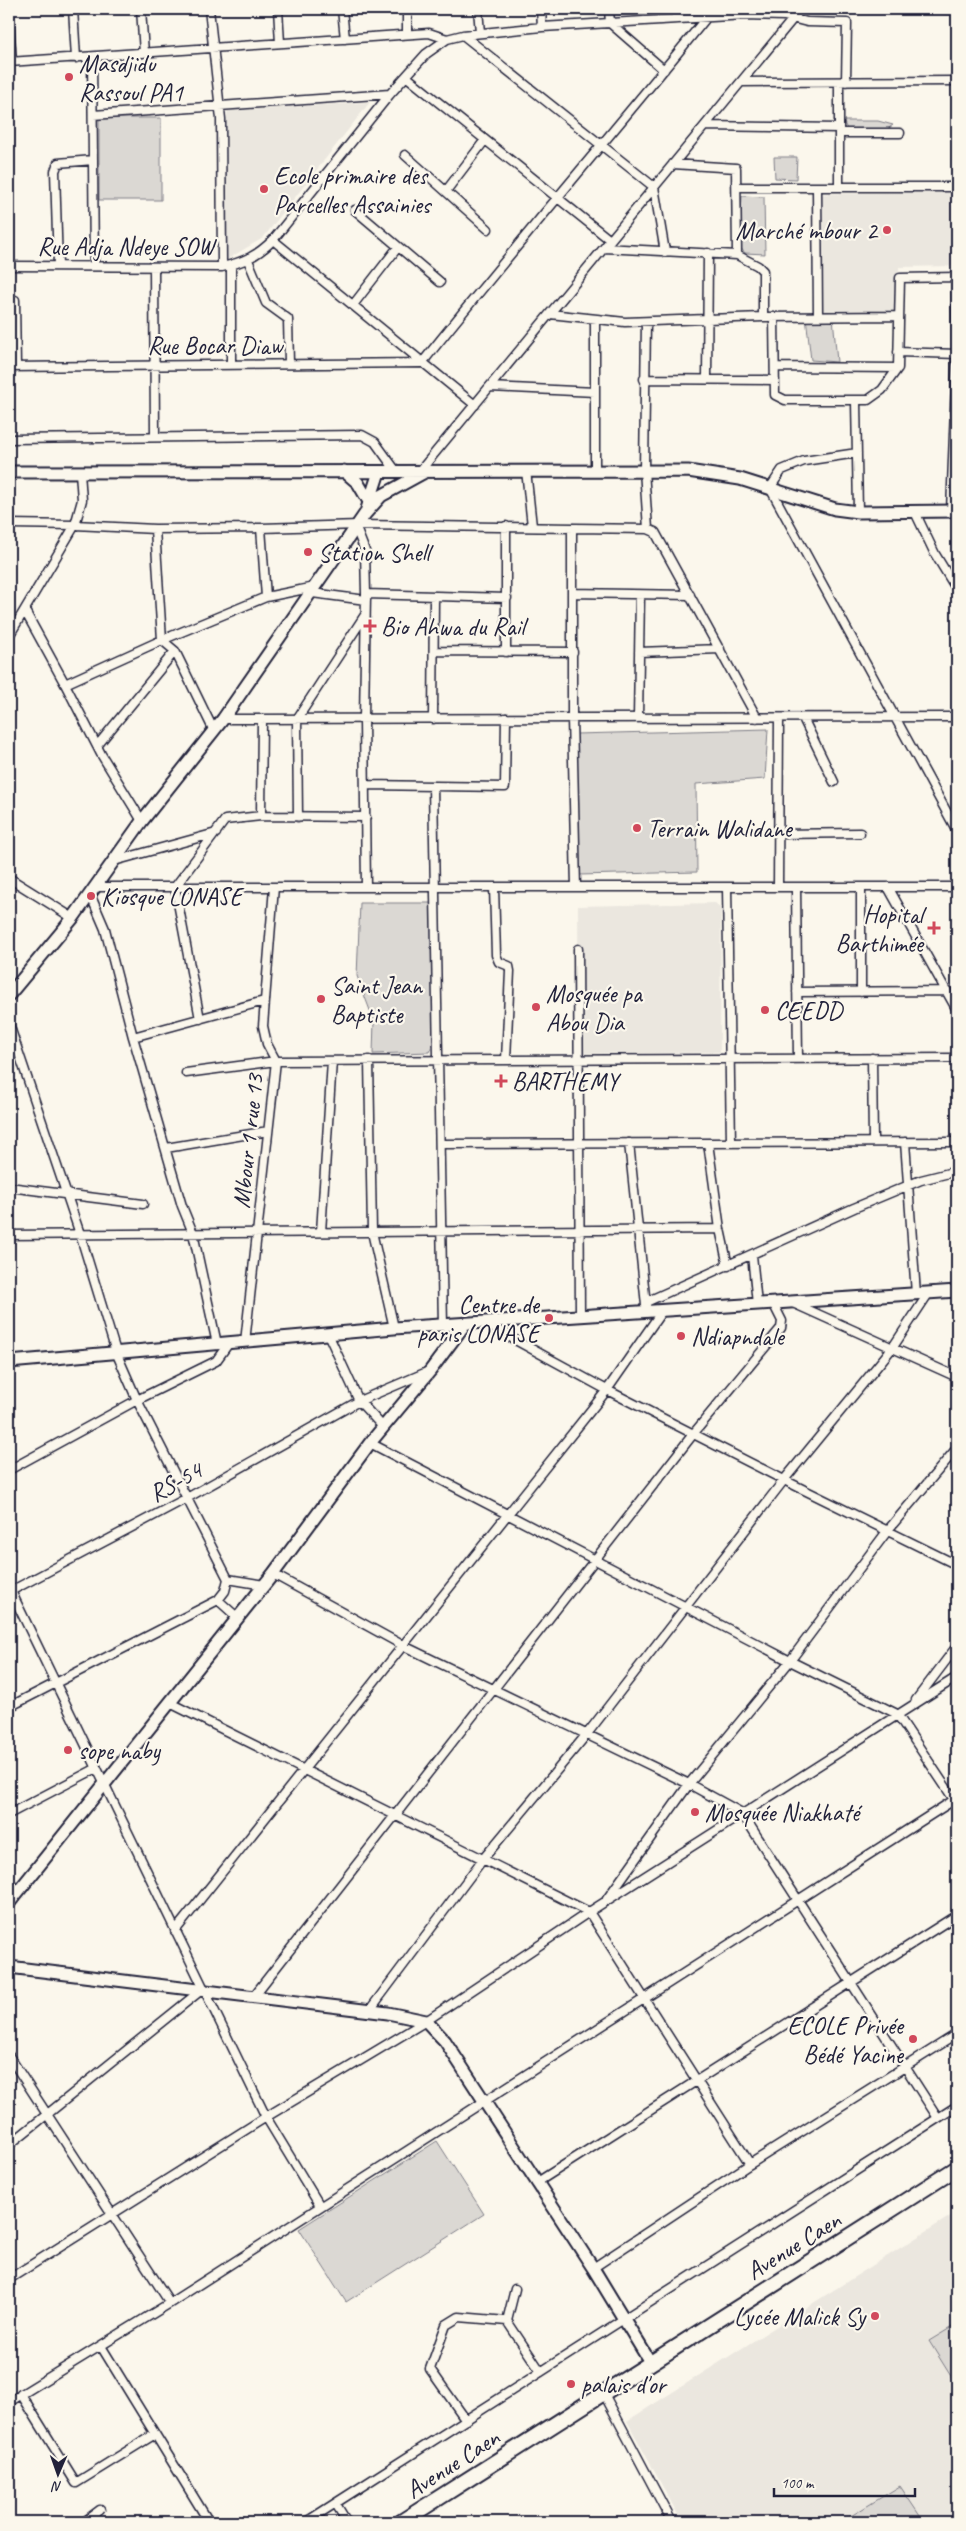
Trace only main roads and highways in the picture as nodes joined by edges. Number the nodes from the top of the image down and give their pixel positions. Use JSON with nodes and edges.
{"nodes":[{"id":1,"x":957,"y":2168,"type":"edge"},
{"id":2,"x":403,"y":2522,"type":"edge"}],
"edges":[{"from":1,"to":2,"type":"highway","name":"Avenue Caen"}]}
